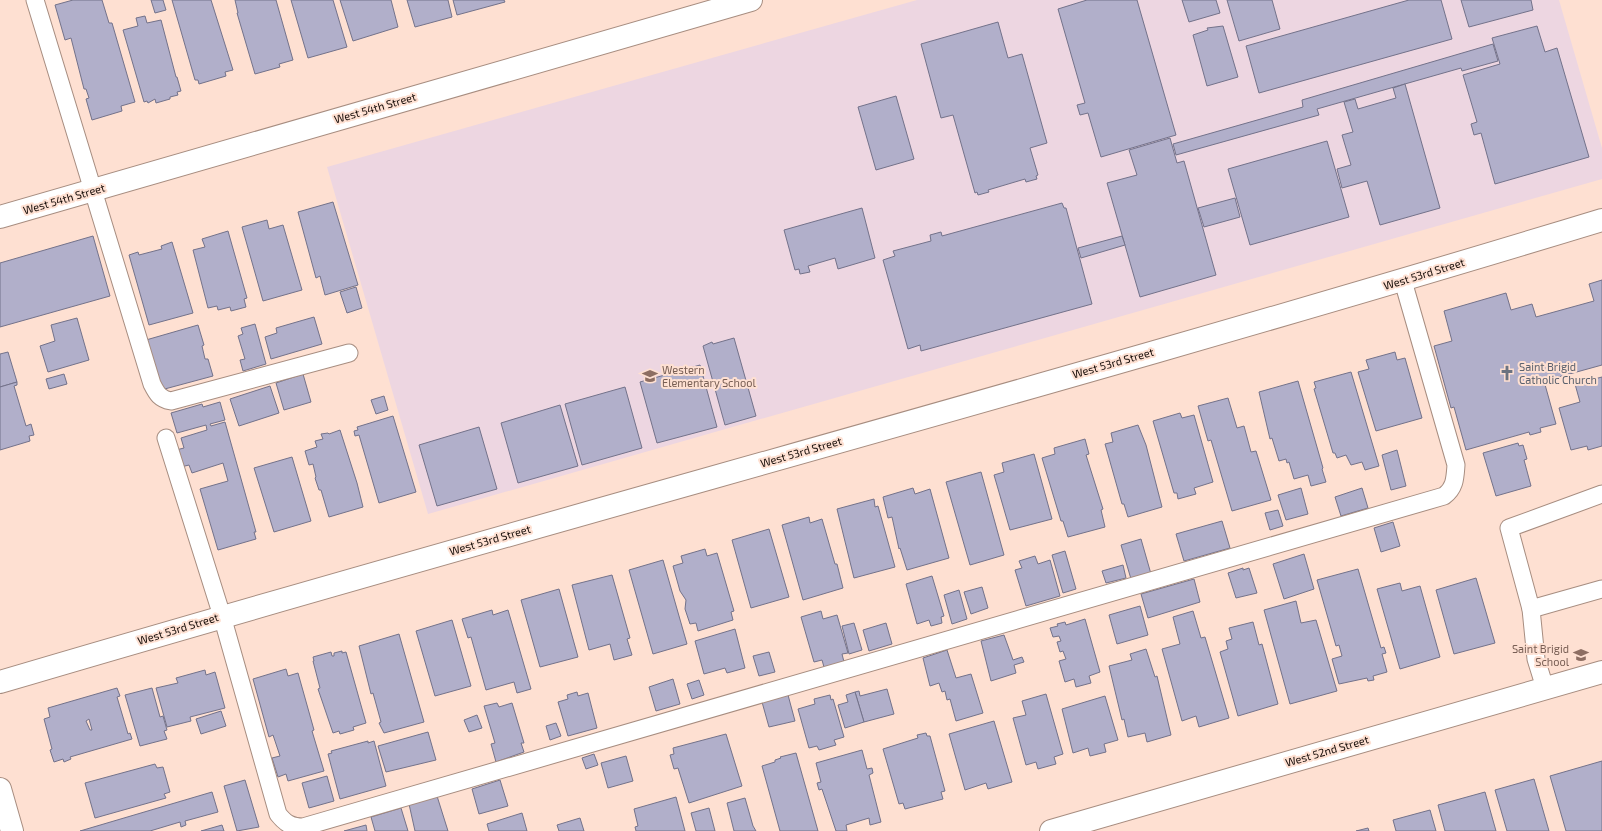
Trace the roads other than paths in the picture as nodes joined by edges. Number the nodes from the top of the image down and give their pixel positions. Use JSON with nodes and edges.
{"nodes":[{"id":1,"x":35,"y":0,"type":"edge"},
{"id":2,"x":751,"y":0,"type":"edge"},
{"id":3,"x":93,"y":190,"type":"junction"},
{"id":4,"x":0,"y":217,"type":"edge"},
{"id":5,"x":1602,"y":220,"type":"edge"},
{"id":6,"x":1403,"y":281,"type":"junction"},
{"id":7,"x":349,"y":353,"type":"dead end"},
{"id":8,"x":166,"y":438,"type":"dead end"},
{"id":9,"x":1602,"y":494,"type":"edge"},
{"id":10,"x":1602,"y":589,"type":"edge"},
{"id":11,"x":1531,"y":609,"type":"junction"},
{"id":12,"x":222,"y":616,"type":"junction"},
{"id":13,"x":1602,"y":672,"type":"edge"},
{"id":14,"x":0,"y":682,"type":"edge"},
{"id":15,"x":1545,"y":688,"type":"junction"},
{"id":16,"x":0,"y":790,"type":"edge"},
{"id":17,"x":12,"y":831,"type":"edge"},
{"id":18,"x":1051,"y":831,"type":"edge"}],
"edges":[{"from":1,"to":3,"type":"lane"},
{"from":2,"to":3,"type":"street","name":"West 54th Street"},
{"from":3,"to":4,"type":"street","name":"West 54th Street"},
{"from":3,"to":7,"type":"lane"},
{"from":5,"to":6,"type":"street","name":"West 53rd Street"},
{"from":6,"to":12,"type":"street","name":"West 53rd Street"},
{"from":6,"to":12,"type":"lane"},
{"from":8,"to":12,"type":"lane"},
{"from":9,"to":11,"type":"lane"},
{"from":10,"to":11,"type":"lane"},
{"from":11,"to":15,"type":"lane"},
{"from":12,"to":14,"type":"street","name":"West 53rd Street"},
{"from":13,"to":15,"type":"street","name":"West 52nd Street"},
{"from":15,"to":18,"type":"street","name":"West 52nd Street"},
{"from":16,"to":17,"type":"street"}]}
